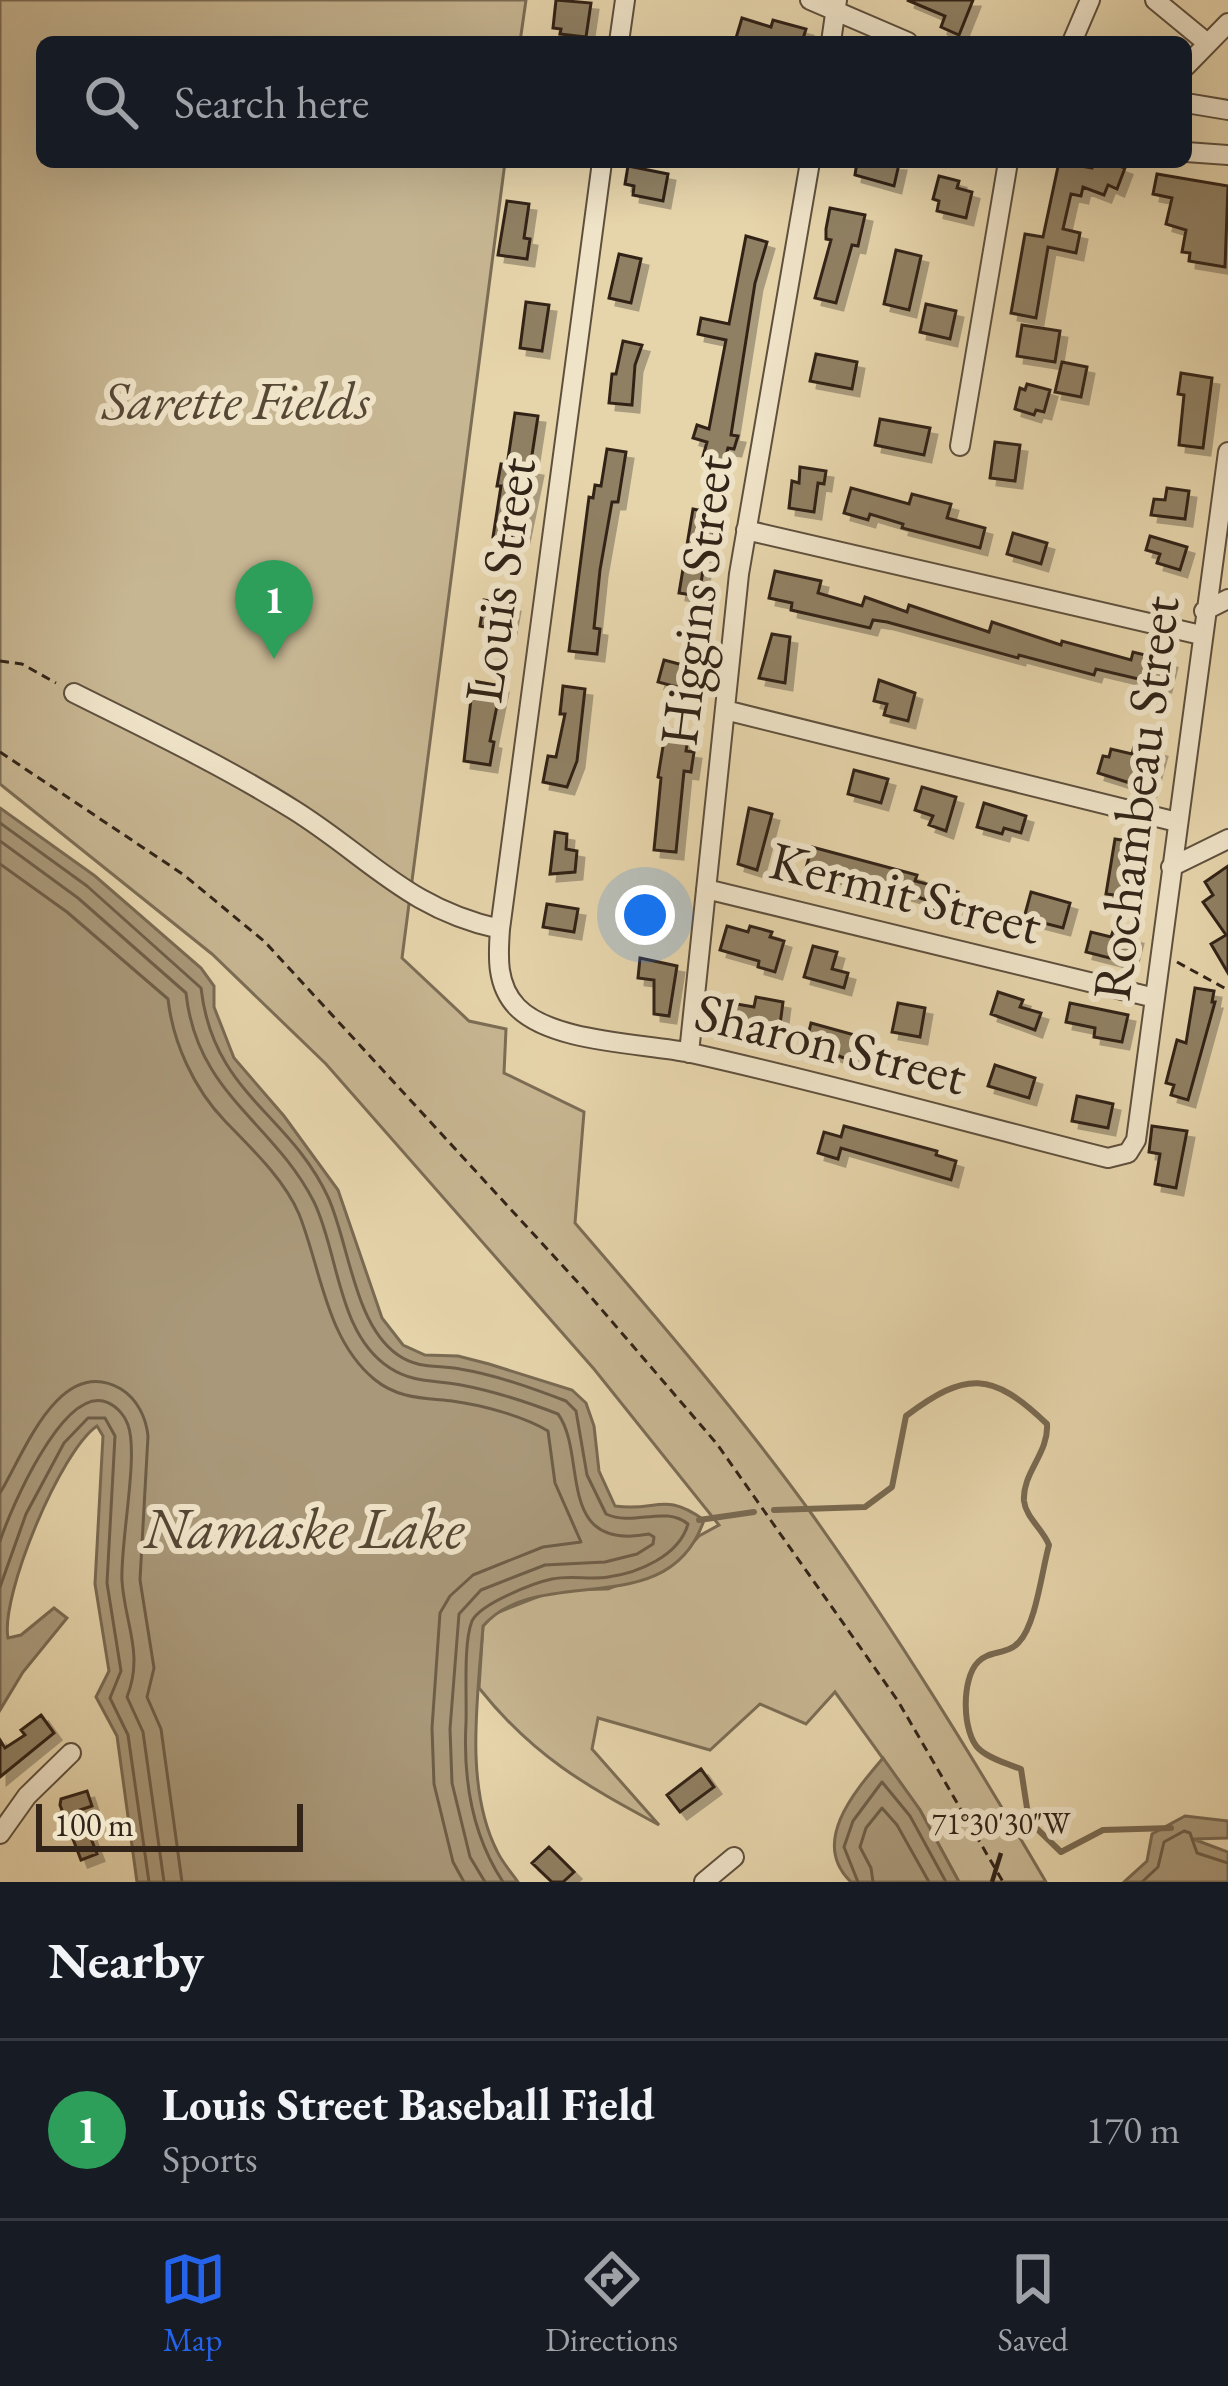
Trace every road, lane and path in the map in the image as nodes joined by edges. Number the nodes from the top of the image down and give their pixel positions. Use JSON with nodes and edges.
{"nodes":[{"id":1,"x":625,"y":0,"type":"edge"},
{"id":2,"x":810,"y":0,"type":"edge"},
{"id":3,"x":1090,"y":0,"type":"edge"},
{"id":4,"x":1155,"y":0,"type":"edge"},
{"id":5,"x":837,"y":5,"type":"edge"},
{"id":6,"x":1228,"y":23,"type":"edge"},
{"id":7,"x":620,"y":36,"type":"edge"},
{"id":8,"x":832,"y":36,"type":"edge"},
{"id":9,"x":896,"y":36,"type":"edge"},
{"id":10,"x":1075,"y":36,"type":"edge"},
{"id":11,"x":1206,"y":42,"type":"junction"},
{"id":12,"x":1192,"y":59,"type":"edge"},
{"id":13,"x":1192,"y":104,"type":"edge"},
{"id":14,"x":1228,"y":110,"type":"edge"},
{"id":15,"x":1192,"y":152,"type":"edge"},
{"id":16,"x":1228,"y":155,"type":"edge"},
{"id":17,"x":601,"y":168,"type":"edge"},
{"id":18,"x":809,"y":168,"type":"edge"},
{"id":19,"x":1007,"y":168,"type":"edge"},
{"id":20,"x":960,"y":446,"type":"dead end"},
{"id":21,"x":1228,"y":452,"type":"edge"},
{"id":22,"x":746,"y":530,"type":"junction"},
{"id":23,"x":1228,"y":599,"type":"edge"},
{"id":24,"x":1204,"y":611,"type":"junction"},
{"id":25,"x":1201,"y":635,"type":"junction"},
{"id":26,"x":0,"y":662,"type":"edge"},
{"id":27,"x":74,"y":693,"type":"joint"},
{"id":28,"x":724,"y":710,"type":"junction"},
{"id":29,"x":0,"y":752,"type":"edge"},
{"id":30,"x":1177,"y":822,"type":"junction"},
{"id":31,"x":1228,"y":839,"type":"edge"},
{"id":32,"x":1171,"y":867,"type":"junction"},
{"id":33,"x":706,"y":890,"type":"junction"},
{"id":34,"x":500,"y":929,"type":"junction"},
{"id":35,"x":1161,"y":953,"type":"junction"},
{"id":36,"x":1228,"y":990,"type":"edge"},
{"id":37,"x":1155,"y":998,"type":"junction"},
{"id":38,"x":517,"y":1007,"type":"joint"},
{"id":39,"x":689,"y":1053,"type":"junction"},
{"id":40,"x":1128,"y":1153,"type":"joint"},
{"id":41,"x":71,"y":1753,"type":"dead end"},
{"id":42,"x":0,"y":1834,"type":"edge"},
{"id":43,"x":704,"y":1882,"type":"edge"},
{"id":44,"x":736,"y":1882,"type":"edge"},
{"id":45,"x":1003,"y":1882,"type":"edge"}],
"edges":[{"from":1,"to":7,"type":"street"},
{"from":2,"to":5,"type":"street"},
{"from":3,"to":10,"type":"street"},
{"from":4,"to":11,"type":"street"},
{"from":5,"to":8,"type":"street"},
{"from":5,"to":9,"type":"street"},
{"from":6,"to":11,"type":"street"},
{"from":11,"to":12,"type":"street"},
{"from":13,"to":14,"type":"street"},
{"from":15,"to":16,"type":"street"},
{"from":17,"to":34,"type":"street","name":"Louis Street"},
{"from":18,"to":22,"type":"street","name":"Higgins Street"},
{"from":19,"to":20,"type":"street"},
{"from":21,"to":24,"type":"street","name":"Rochambeau Street"},
{"from":22,"to":25,"type":"street"},
{"from":22,"to":28,"type":"street","name":"Higgins Street"},
{"from":23,"to":24,"type":"street"},
{"from":24,"to":25,"type":"street","name":"Rochambeau Street"},
{"from":25,"to":30,"type":"street","name":"Rochambeau Street"},
{"from":26,"to":27,"type":"path"},
{"from":27,"to":34,"type":"street"},
{"from":28,"to":30,"type":"street"},
{"from":28,"to":33,"type":"street","name":"Higgins Street"},
{"from":29,"to":45,"type":"path"},
{"from":30,"to":32,"type":"street","name":"Rochambeau Street"},
{"from":31,"to":32,"type":"street"},
{"from":32,"to":35,"type":"street","name":"Rochambeau Street"},
{"from":33,"to":37,"type":"street","name":"Kermit Street"},
{"from":33,"to":39,"type":"street","name":"Higgins Street"},
{"from":34,"to":38,"type":"street","name":"Louis Street"},
{"from":35,"to":36,"type":"path"},
{"from":35,"to":37,"type":"street","name":"Rochambeau Street"},
{"from":37,"to":40,"type":"street","name":"Rochambeau Street"},
{"from":38,"to":39,"type":"street","name":"Sharon Street"},
{"from":39,"to":40,"type":"street","name":"Sharon Street"},
{"from":41,"to":42,"type":"street"},
{"from":43,"to":44,"type":"street"}]}
